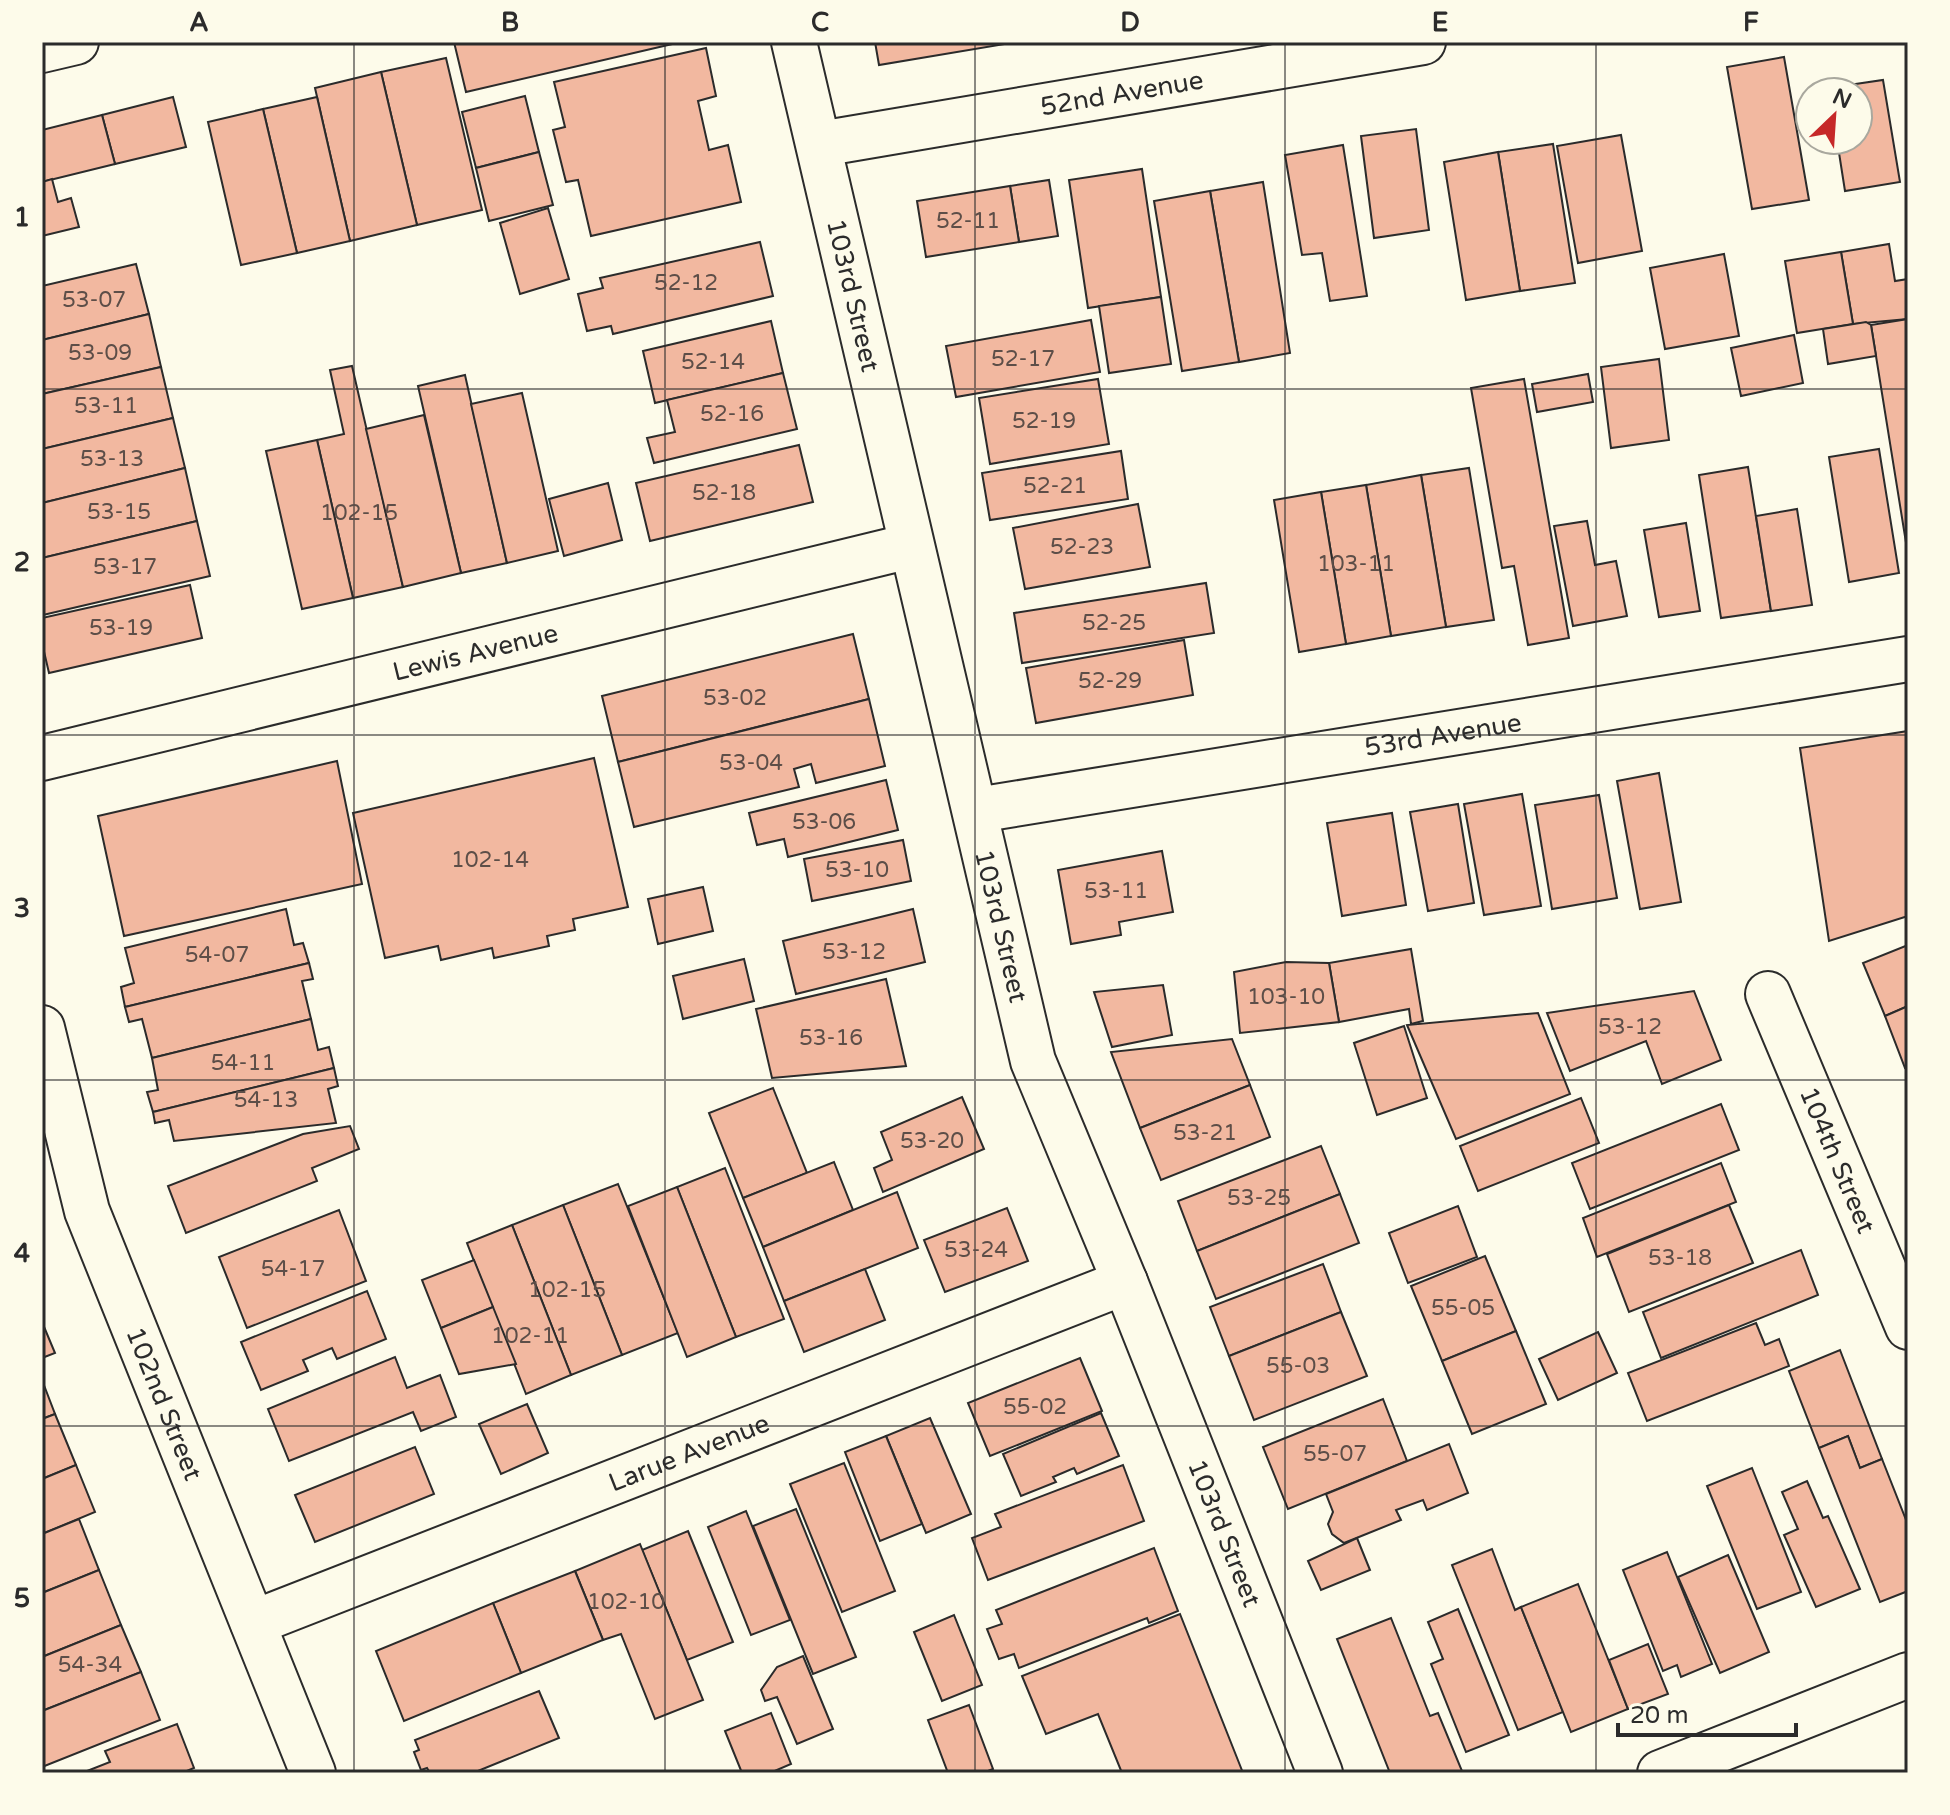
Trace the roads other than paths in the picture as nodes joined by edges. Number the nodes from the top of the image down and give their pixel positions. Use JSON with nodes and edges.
{"nodes":[{"id":1,"x":76,"y":42,"type":"edge"},
{"id":2,"x":794,"y":42,"type":"edge"},
{"id":3,"x":1423,"y":42,"type":"edge"},
{"id":4,"x":42,"y":50,"type":"edge"},
{"id":5,"x":820,"y":144,"type":"junction"},
{"id":6,"x":910,"y":546,"type":"junction"},
{"id":7,"x":1908,"y":659,"type":"edge"},
{"id":8,"x":42,"y":758,"type":"edge"},
{"id":9,"x":977,"y":810,"type":"junction"},
{"id":10,"x":1768,"y":994,"type":"dead end"},
{"id":11,"x":42,"y":1028,"type":"edge"},
{"id":12,"x":1125,"y":1282,"type":"junction"},
{"id":13,"x":1908,"y":1327,"type":"edge"},
{"id":14,"x":253,"y":1623,"type":"junction"},
{"id":15,"x":1908,"y":1675,"type":"edge"},
{"id":16,"x":313,"y":1773,"type":"edge"},
{"id":17,"x":1320,"y":1773,"type":"edge"},
{"id":18,"x":1660,"y":1773,"type":"edge"}],
"edges":[{"from":1,"to":4,"type":"street"},
{"from":2,"to":5,"type":"street","name":"103rd Street"},
{"from":3,"to":5,"type":"street","name":"52nd Avenue"},
{"from":5,"to":6,"type":"street","name":"103rd Street"},
{"from":6,"to":8,"type":"street","name":"Lewis Avenue"},
{"from":6,"to":9,"type":"street","name":"103rd Street"},
{"from":7,"to":9,"type":"street","name":"53rd Avenue"},
{"from":9,"to":12,"type":"street","name":"103rd Street"},
{"from":10,"to":13,"type":"street","name":"104th Street"},
{"from":11,"to":14,"type":"street","name":"102nd Street"},
{"from":12,"to":14,"type":"street","name":"Larue Avenue"},
{"from":12,"to":17,"type":"street","name":"103rd Street"},
{"from":14,"to":16,"type":"street","name":"102nd Street"},
{"from":15,"to":18,"type":"street"}]}
